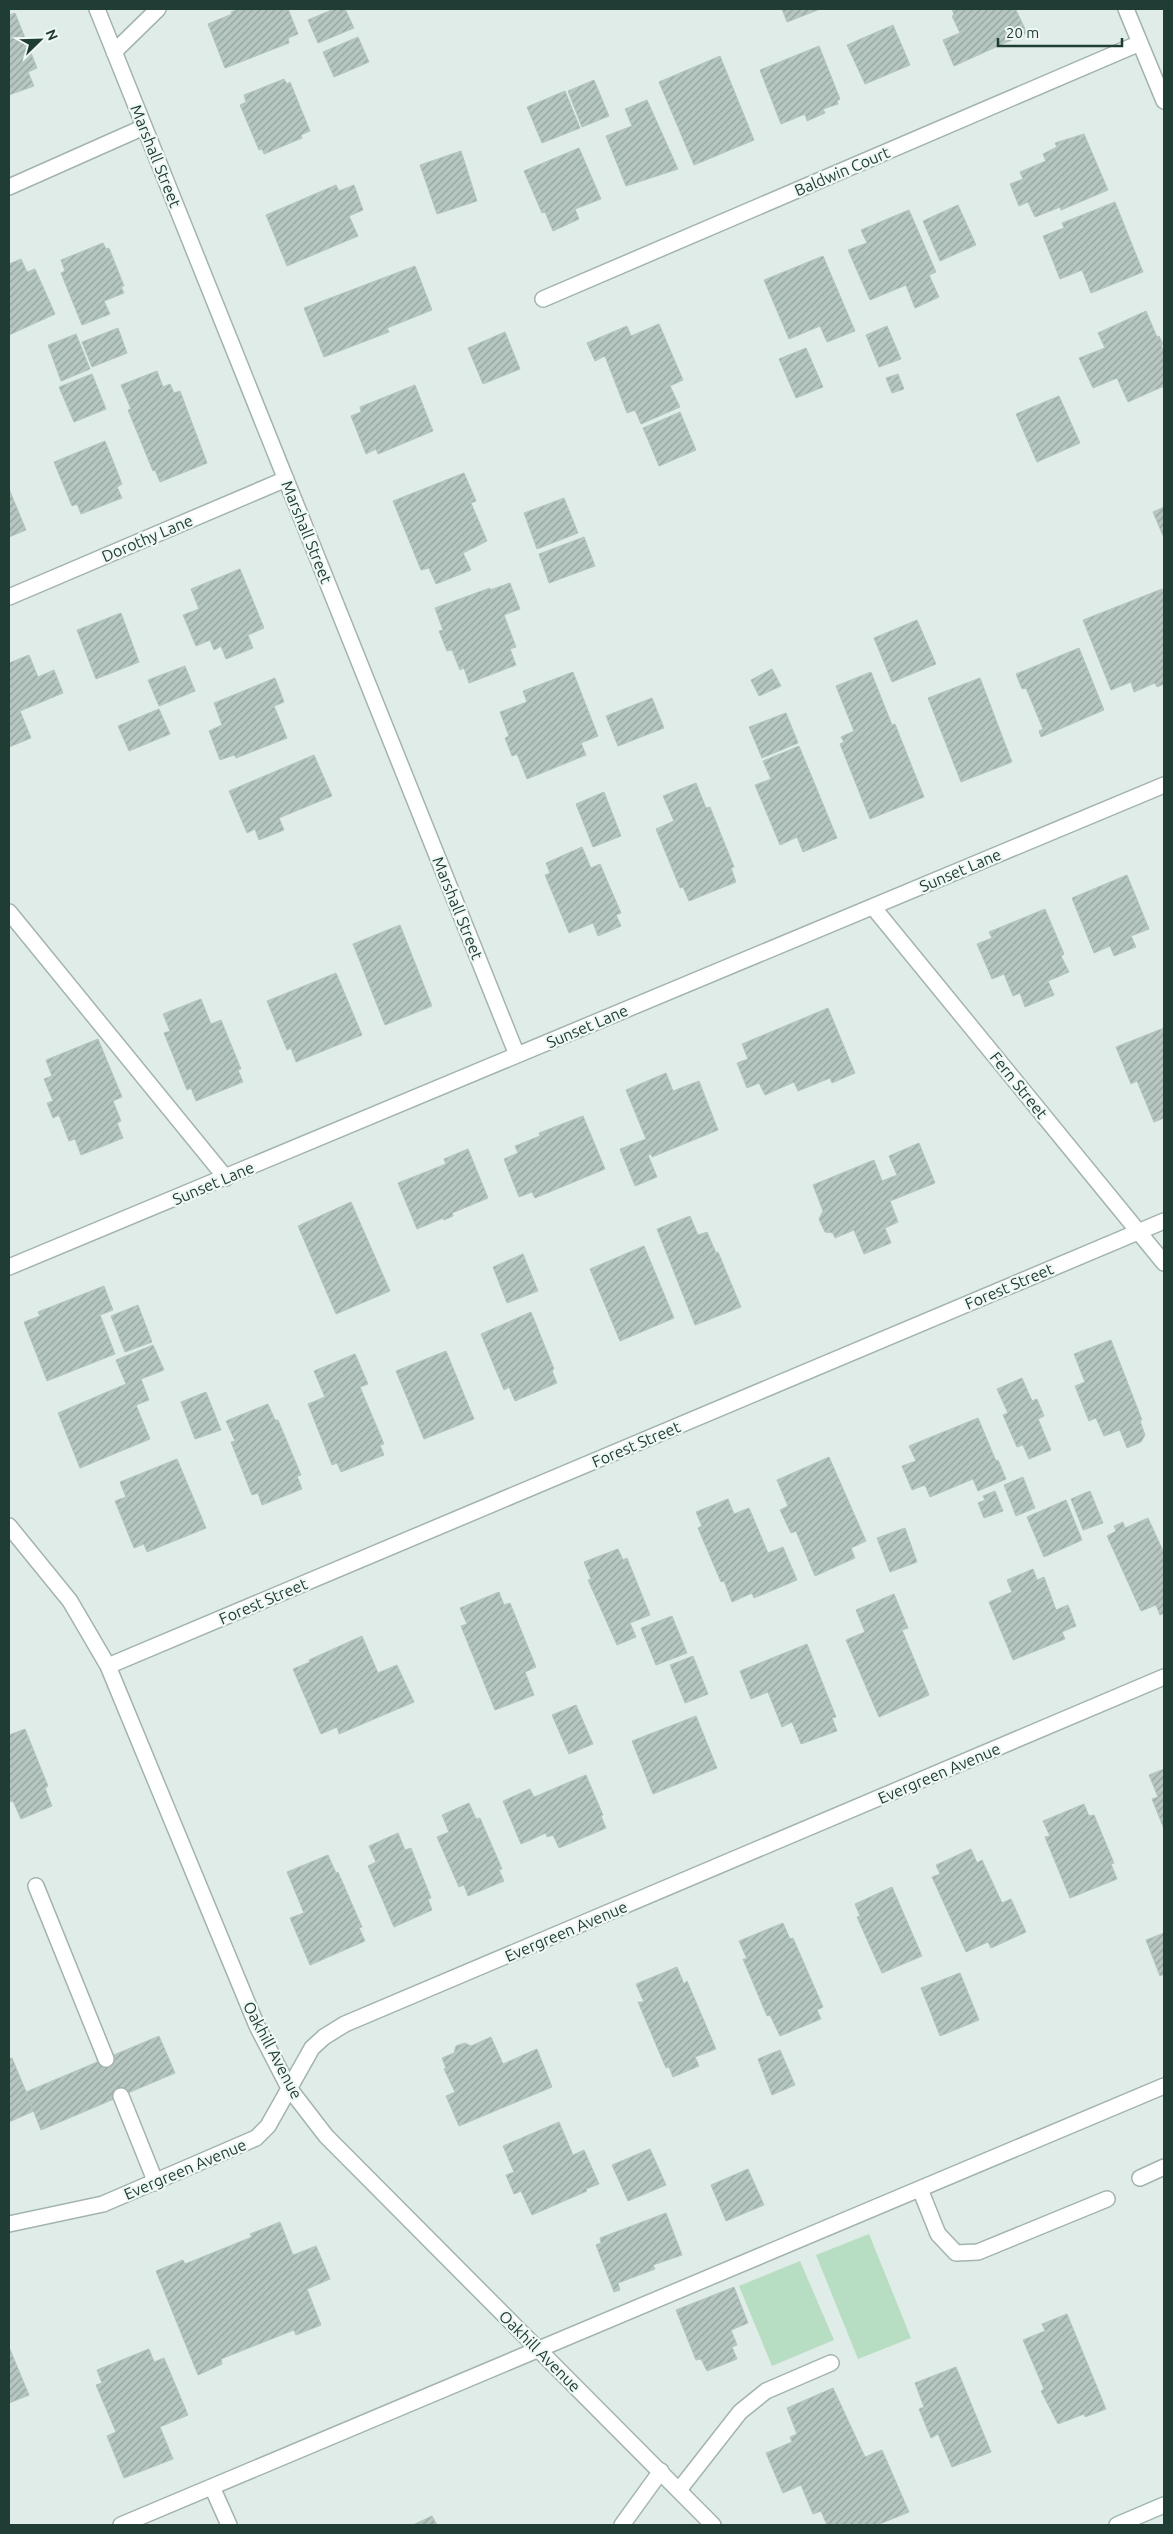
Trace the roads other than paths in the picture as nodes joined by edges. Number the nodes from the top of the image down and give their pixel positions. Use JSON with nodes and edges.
{"nodes":[{"id":1,"x":97,"y":9,"type":"edge"},
{"id":2,"x":158,"y":9,"type":"edge"},
{"id":3,"x":1126,"y":9,"type":"edge"},
{"id":4,"x":1140,"y":43,"type":"junction"},
{"id":5,"x":114,"y":52,"type":"junction"},
{"id":6,"x":1164,"y":101,"type":"edge"},
{"id":7,"x":144,"y":127,"type":"junction"},
{"id":8,"x":9,"y":187,"type":"edge"},
{"id":9,"x":544,"y":298,"type":"dead end"},
{"id":10,"x":286,"y":479,"type":"junction"},
{"id":11,"x":9,"y":597,"type":"edge"},
{"id":12,"x":1164,"y":785,"type":"edge"},
{"id":13,"x":873,"y":907,"type":"junction"},
{"id":14,"x":9,"y":912,"type":"edge"},
{"id":15,"x":518,"y":1055,"type":"junction"},
{"id":16,"x":226,"y":1178,"type":"junction"},
{"id":17,"x":1164,"y":1221,"type":"edge"},
{"id":18,"x":1138,"y":1232,"type":"junction"},
{"id":19,"x":1164,"y":1263,"type":"edge"},
{"id":20,"x":9,"y":1267,"type":"edge"},
{"id":21,"x":9,"y":1526,"type":"edge"},
{"id":22,"x":108,"y":1666,"type":"junction"},
{"id":23,"x":1164,"y":1677,"type":"edge"},
{"id":24,"x":36,"y":1886,"type":"dead end"},
{"id":25,"x":106,"y":2059,"type":"dead end"},
{"id":26,"x":1164,"y":2086,"type":"edge"},
{"id":27,"x":289,"y":2088,"type":"junction"},
{"id":28,"x":121,"y":2096,"type":"dead end"},
{"id":29,"x":1164,"y":2167,"type":"edge"},
{"id":30,"x":1140,"y":2178,"type":"dead end"},
{"id":31,"x":156,"y":2183,"type":"junction"},
{"id":32,"x":920,"y":2189,"type":"junction"},
{"id":33,"x":1107,"y":2199,"type":"dead end"},
{"id":34,"x":9,"y":2224,"type":"edge"},
{"id":35,"x":538,"y":2349,"type":"junction"},
{"id":36,"x":831,"y":2363,"type":"dead end"},
{"id":37,"x":661,"y":2472,"type":"junction"},
{"id":38,"x":212,"y":2487,"type":"junction"},
{"id":39,"x":679,"y":2490,"type":"junction"},
{"id":40,"x":1164,"y":2506,"type":"edge"},
{"id":41,"x":121,"y":2525,"type":"edge"},
{"id":42,"x":229,"y":2525,"type":"edge"},
{"id":43,"x":622,"y":2525,"type":"edge"},
{"id":44,"x":713,"y":2525,"type":"edge"},
{"id":45,"x":1117,"y":2525,"type":"edge"}],
"edges":[{"from":1,"to":5,"type":"street","name":"Marshall Street"},
{"from":2,"to":5,"type":"street"},
{"from":3,"to":4,"type":"street"},
{"from":4,"to":6,"type":"street"},
{"from":4,"to":9,"type":"street","name":"Baldwin Court"},
{"from":5,"to":7,"type":"street","name":"Marshall Street"},
{"from":7,"to":8,"type":"street"},
{"from":7,"to":10,"type":"street","name":"Marshall Street"},
{"from":10,"to":11,"type":"street","name":"Dorothy Lane"},
{"from":10,"to":15,"type":"street","name":"Marshall Street"},
{"from":12,"to":13,"type":"street","name":"Sunset Lane"},
{"from":13,"to":15,"type":"street","name":"Sunset Lane"},
{"from":13,"to":18,"type":"street","name":"Fern Street"},
{"from":14,"to":16,"type":"street"},
{"from":15,"to":16,"type":"street","name":"Sunset Lane"},
{"from":16,"to":20,"type":"street","name":"Sunset Lane"},
{"from":17,"to":18,"type":"street","name":"Forest Street"},
{"from":18,"to":19,"type":"street","name":"Fern Street"},
{"from":18,"to":22,"type":"street","name":"Forest Street"},
{"from":21,"to":22,"type":"street","name":"Oakhill Avenue"},
{"from":22,"to":27,"type":"street","name":"Oakhill Avenue"},
{"from":23,"to":27,"type":"street","name":"Evergreen Avenue"},
{"from":24,"to":25,"type":"street"},
{"from":26,"to":32,"type":"street"},
{"from":27,"to":31,"type":"street","name":"Evergreen Avenue"},
{"from":27,"to":35,"type":"street","name":"Oakhill Avenue"},
{"from":28,"to":31,"type":"street"},
{"from":29,"to":30,"type":"street"},
{"from":31,"to":34,"type":"street","name":"Evergreen Avenue"},
{"from":32,"to":33,"type":"street"},
{"from":32,"to":35,"type":"street"},
{"from":35,"to":37,"type":"street","name":"Oakhill Avenue"},
{"from":35,"to":38,"type":"street"},
{"from":36,"to":39,"type":"street"},
{"from":37,"to":39,"type":"street","name":"Oakhill Avenue"},
{"from":37,"to":43,"type":"street"},
{"from":38,"to":41,"type":"street"},
{"from":38,"to":42,"type":"street"},
{"from":39,"to":44,"type":"street","name":"Oakhill Avenue"},
{"from":40,"to":45,"type":"street"}]}
